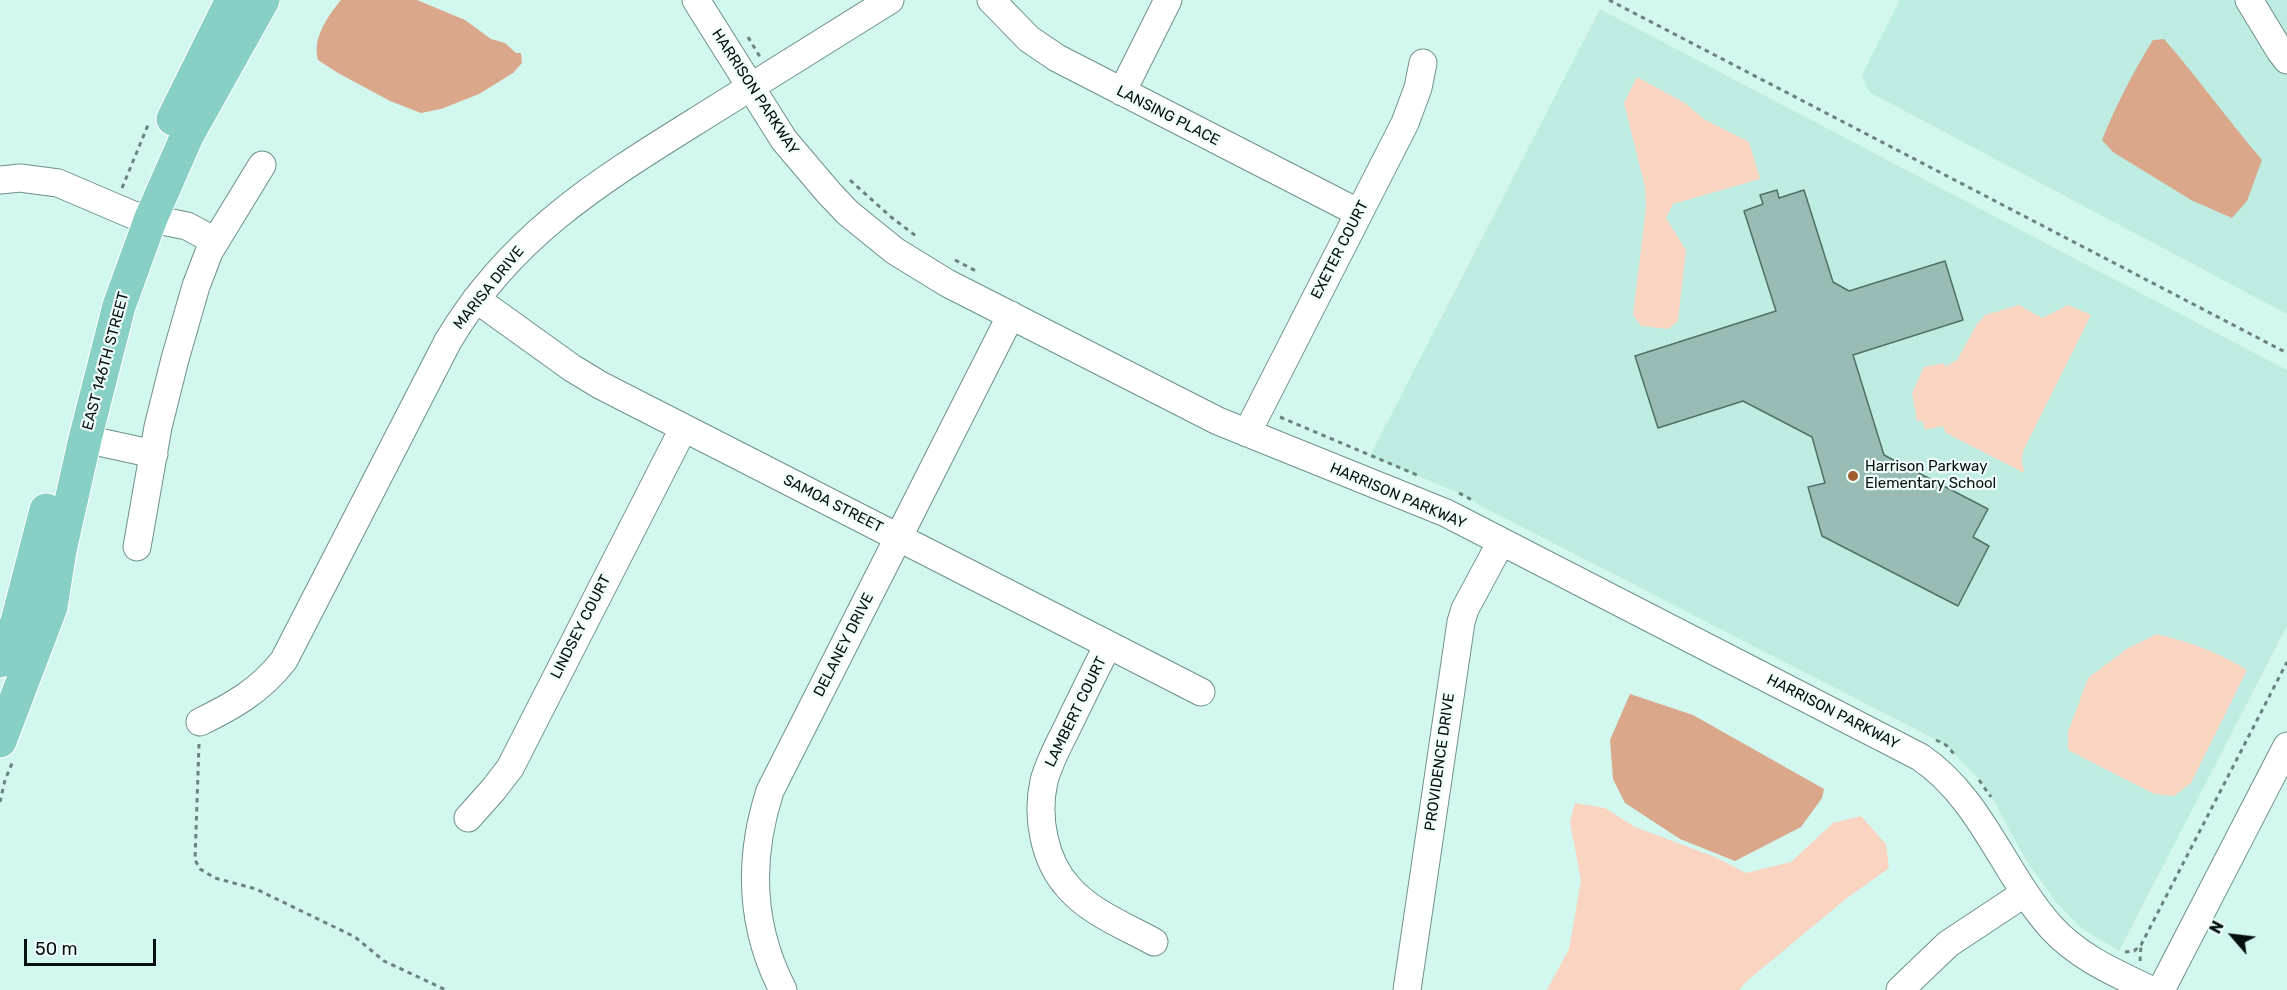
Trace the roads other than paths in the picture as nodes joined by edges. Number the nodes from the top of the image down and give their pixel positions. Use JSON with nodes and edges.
{"nodes":[{"id":1,"x":232,"y":0,"type":"edge"},
{"id":2,"x":263,"y":0,"type":"edge"},
{"id":3,"x":696,"y":0,"type":"edge"},
{"id":4,"x":890,"y":0,"type":"edge"},
{"id":5,"x":992,"y":0,"type":"edge"},
{"id":6,"x":1168,"y":0,"type":"edge"},
{"id":7,"x":2249,"y":0,"type":"edge"},
{"id":8,"x":2287,"y":60,"type":"edge"},
{"id":9,"x":1423,"y":63,"type":"dead end"},
{"id":10,"x":761,"y":81,"type":"junction"},
{"id":11,"x":1122,"y":92,"type":"junction"},
{"id":12,"x":262,"y":165,"type":"dead end"},
{"id":13,"x":0,"y":180,"type":"edge"},
{"id":14,"x":1359,"y":213,"type":"junction"},
{"id":15,"x":142,"y":216,"type":"junction"},
{"id":16,"x":215,"y":242,"type":"junction"},
{"id":17,"x":476,"y":299,"type":"junction"},
{"id":18,"x":1011,"y":315,"type":"junction"},
{"id":19,"x":1252,"y":422,"type":"junction"},
{"id":20,"x":683,"y":429,"type":"junction"},
{"id":21,"x":85,"y":439,"type":"junction"},
{"id":22,"x":154,"y":454,"type":"junction"},
{"id":23,"x":899,"y":537,"type":"junction"},
{"id":24,"x":1501,"y":542,"type":"junction"},
{"id":25,"x":137,"y":547,"type":"dead end"},
{"id":26,"x":1108,"y":645,"type":"junction"},
{"id":27,"x":0,"y":661,"type":"edge"},
{"id":28,"x":1201,"y":692,"type":"dead end"},
{"id":29,"x":200,"y":722,"type":"road end"},
{"id":30,"x":0,"y":741,"type":"edge"},
{"id":31,"x":2287,"y":746,"type":"edge"},
{"id":32,"x":468,"y":818,"type":"dead end"},
{"id":33,"x":2025,"y":893,"type":"junction"},
{"id":34,"x":1154,"y":942,"type":"dead end"},
{"id":35,"x":783,"y":990,"type":"edge"},
{"id":36,"x":1407,"y":990,"type":"edge"},
{"id":37,"x":1900,"y":990,"type":"edge"},
{"id":38,"x":2151,"y":990,"type":"edge"},
{"id":39,"x":2161,"y":990,"type":"edge"}],
"edges":[{"from":1,"to":15,"type":"main road","name":"EAST 146TH STREET"},
{"from":2,"to":15,"type":"main road","name":"EAST 146TH STREET"},
{"from":3,"to":10,"type":"street","name":"HARRISON PARKWAY"},
{"from":4,"to":10,"type":"street","name":"MARISA DRIVE"},
{"from":5,"to":11,"type":"street","name":"LANSING PLACE"},
{"from":6,"to":11,"type":"street"},
{"from":7,"to":8,"type":"street"},
{"from":9,"to":14,"type":"street","name":"EXETER COURT"},
{"from":10,"to":17,"type":"street","name":"MARISA DRIVE"},
{"from":10,"to":18,"type":"street","name":"HARRISON PARKWAY"},
{"from":11,"to":14,"type":"street","name":"LANSING PLACE"},
{"from":12,"to":16,"type":"street"},
{"from":13,"to":15,"type":"street"},
{"from":14,"to":19,"type":"street","name":"EXETER COURT"},
{"from":15,"to":16,"type":"street"},
{"from":15,"to":21,"type":"main road","name":"EAST 146TH STREET"},
{"from":15,"to":27,"type":"main road","name":"EAST 146TH STREET"},
{"from":16,"to":22,"type":"street"},
{"from":17,"to":20,"type":"street","name":"SAMOA STREET"},
{"from":17,"to":29,"type":"street","name":"MARISA DRIVE"},
{"from":18,"to":19,"type":"street","name":"HARRISON PARKWAY"},
{"from":18,"to":23,"type":"street","name":"DELANEY DRIVE"},
{"from":19,"to":24,"type":"street","name":"HARRISON PARKWAY"},
{"from":20,"to":23,"type":"street","name":"SAMOA STREET"},
{"from":20,"to":32,"type":"street","name":"LINDSEY COURT"},
{"from":21,"to":22,"type":"street"},
{"from":21,"to":30,"type":"main road","name":"EAST 146TH STREET"},
{"from":22,"to":25,"type":"street"},
{"from":23,"to":26,"type":"street","name":"SAMOA STREET"},
{"from":23,"to":35,"type":"street","name":"DELANEY DRIVE"},
{"from":24,"to":33,"type":"street","name":"HARRISON PARKWAY"},
{"from":24,"to":36,"type":"street","name":"PROVIDENCE DRIVE"},
{"from":26,"to":28,"type":"street","name":"SAMOA STREET"},
{"from":26,"to":34,"type":"street","name":"LAMBERT COURT"},
{"from":31,"to":39,"type":"street"},
{"from":33,"to":37,"type":"street"},
{"from":33,"to":38,"type":"street","name":"HARRISON PARKWAY"}]}
